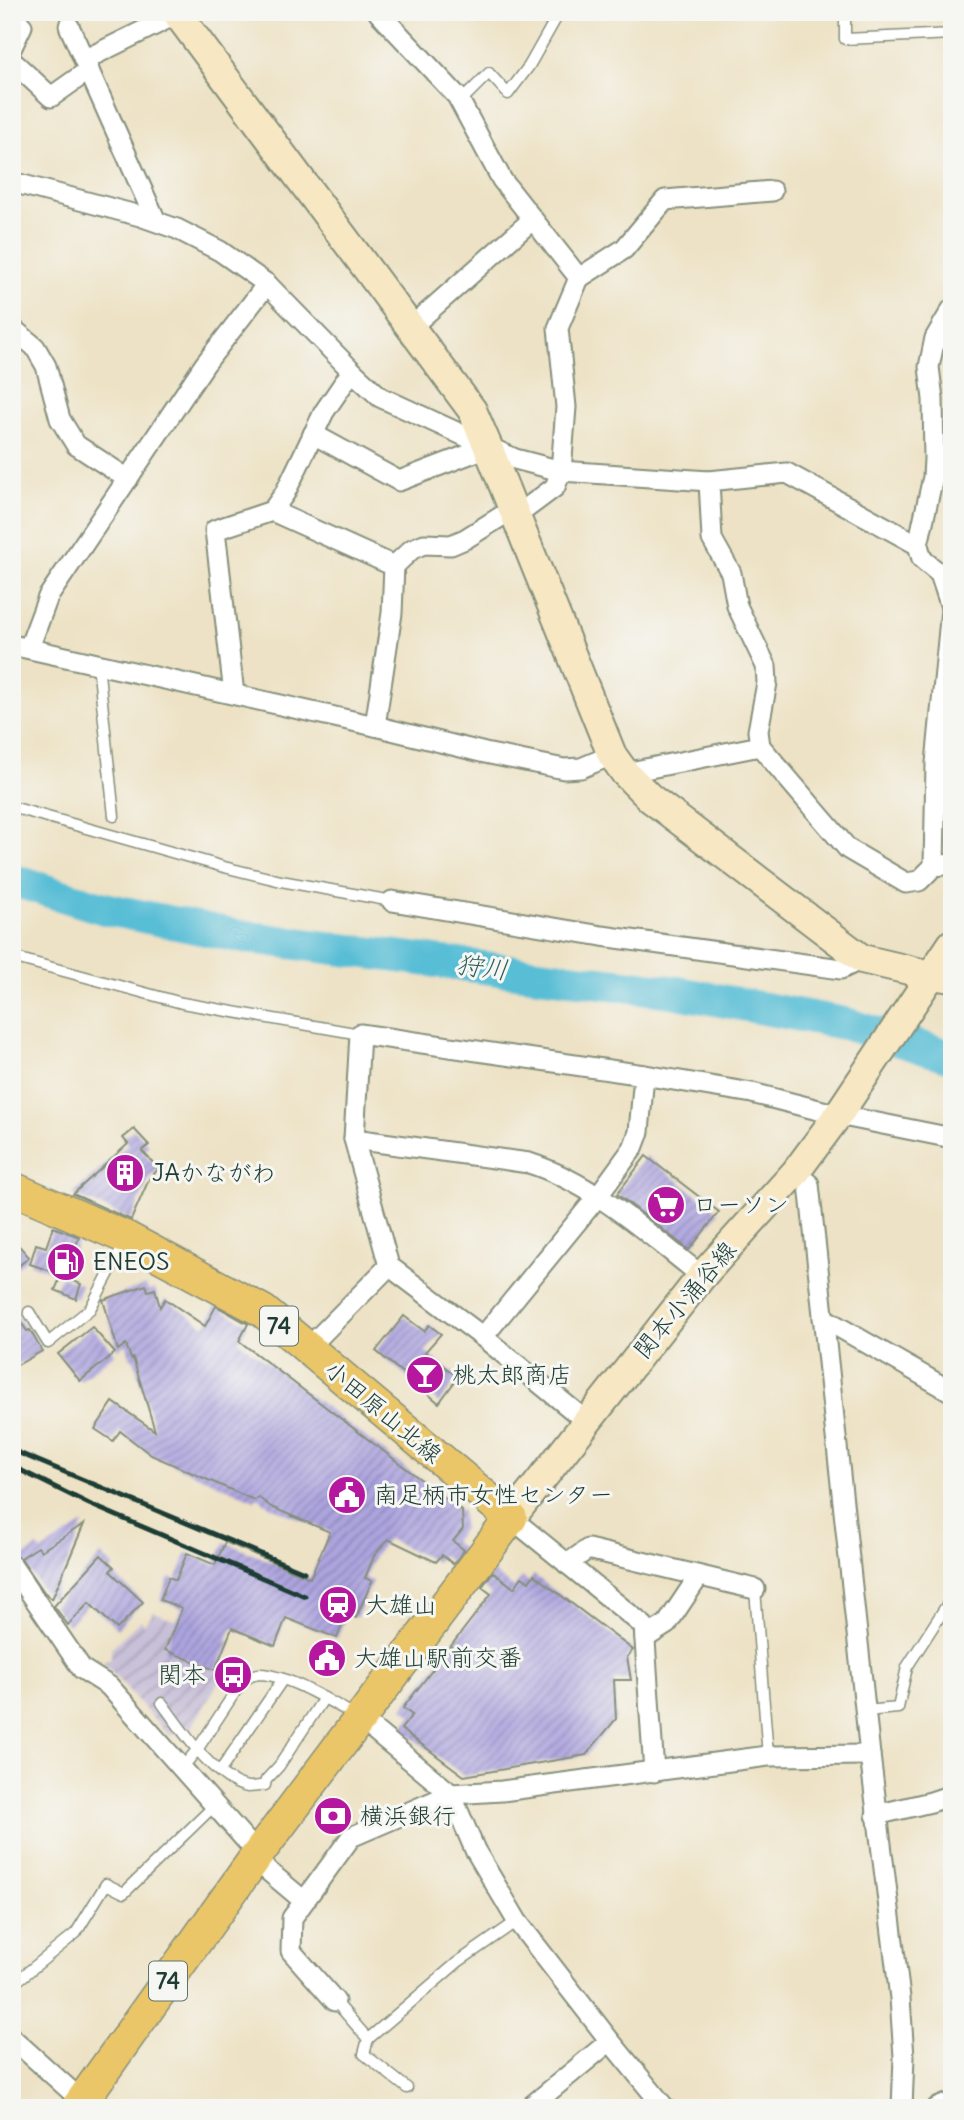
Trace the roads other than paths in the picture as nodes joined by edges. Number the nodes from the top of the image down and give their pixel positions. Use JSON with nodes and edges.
{"nodes":[{"id":1,"x":378,"y":12,"type":"edge"},
{"id":2,"x":555,"y":12,"type":"edge"},
{"id":3,"x":845,"y":12,"type":"edge"},
{"id":4,"x":176,"y":13,"type":"edge"},
{"id":5,"x":12,"y":15,"type":"edge"},
{"id":6,"x":69,"y":26,"type":"dead end"},
{"id":7,"x":952,"y":34,"type":"edge"},
{"id":8,"x":12,"y":47,"type":"edge"},
{"id":9,"x":12,"y":61,"type":"edge"},
{"id":10,"x":87,"y":65,"type":"junction"},
{"id":11,"x":460,"y":102,"type":"junction"},
{"id":12,"x":12,"y":182,"type":"edge"},
{"id":13,"x":772,"y":191,"type":"dead end"},
{"id":14,"x":532,"y":220,"type":"junction"},
{"id":15,"x":156,"y":221,"type":"junction"},
{"id":16,"x":579,"y":278,"type":"junction"},
{"id":17,"x":267,"y":284,"type":"junction"},
{"id":18,"x":952,"y":309,"type":"edge"},
{"id":19,"x":411,"y":327,"type":"junction"},
{"id":20,"x":12,"y":328,"type":"edge"},
{"id":21,"x":352,"y":371,"type":"junction"},
{"id":22,"x":313,"y":434,"type":"junction"},
{"id":23,"x":488,"y":447,"type":"junction"},
{"id":24,"x":561,"y":471,"type":"junction"},
{"id":25,"x":128,"y":479,"type":"junction"},
{"id":26,"x":709,"y":481,"type":"junction"},
{"id":27,"x":272,"y":511,"type":"junction"},
{"id":28,"x":515,"y":513,"type":"junction"},
{"id":29,"x":918,"y":545,"type":"junction"},
{"id":30,"x":394,"y":566,"type":"junction"},
{"id":31,"x":946,"y":573,"type":"edge"},
{"id":32,"x":951,"y":610,"type":"edge"},
{"id":33,"x":21,"y":646,"type":"edge"},
{"id":34,"x":98,"y":663,"type":"junction"},
{"id":35,"x":234,"y":694,"type":"junction"},
{"id":36,"x":376,"y":726,"type":"junction"},
{"id":37,"x":760,"y":746,"type":"junction"},
{"id":38,"x":619,"y":764,"type":"junction"},
{"id":39,"x":12,"y":807,"type":"edge"},
{"id":40,"x":114,"y":816,"type":"dead end"},
{"id":41,"x":943,"y":865,"type":"edge"},
{"id":42,"x":392,"y":901,"type":"joint"},
{"id":43,"x":952,"y":944,"type":"edge"},
{"id":44,"x":12,"y":957,"type":"edge"},
{"id":45,"x":862,"y":959,"type":"junction"},
{"id":46,"x":933,"y":982,"type":"edge"},
{"id":47,"x":360,"y":1034,"type":"junction"},
{"id":48,"x":644,"y":1075,"type":"junction"},
{"id":49,"x":841,"y":1111,"type":"junction"},
{"id":50,"x":952,"y":1138,"type":"edge"},
{"id":51,"x":354,"y":1139,"type":"junction"},
{"id":52,"x":795,"y":1173,"type":"junction"},
{"id":53,"x":12,"y":1188,"type":"edge"},
{"id":54,"x":598,"y":1196,"type":"junction"},
{"id":55,"x":127,"y":1238,"type":"junction"},
{"id":56,"x":389,"y":1266,"type":"junction"},
{"id":57,"x":702,"y":1276,"type":"junction"},
{"id":58,"x":29,"y":1312,"type":"dead end"},
{"id":59,"x":823,"y":1318,"type":"junction"},
{"id":60,"x":483,"y":1337,"type":"junction"},
{"id":61,"x":307,"y":1349,"type":"junction"},
{"id":62,"x":952,"y":1392,"type":"edge"},
{"id":63,"x":586,"y":1421,"type":"junction"},
{"id":64,"x":511,"y":1518,"type":"junction"},
{"id":65,"x":567,"y":1564,"type":"junction"},
{"id":66,"x":12,"y":1566,"type":"edge"},
{"id":67,"x":699,"y":1576,"type":"junction"},
{"id":68,"x":755,"y":1589,"type":"joint"},
{"id":69,"x":952,"y":1597,"type":"edge"},
{"id":70,"x":645,"y":1639,"type":"junction"},
{"id":71,"x":283,"y":1679,"type":"junction"},
{"id":72,"x":324,"y":1698,"type":"junction"},
{"id":73,"x":162,"y":1703,"type":"dead end"},
{"id":74,"x":865,"y":1711,"type":"junction"},
{"id":75,"x":361,"y":1719,"type":"junction"},
{"id":76,"x":197,"y":1750,"type":"junction"},
{"id":77,"x":870,"y":1755,"type":"junction"},
{"id":78,"x":768,"y":1756,"type":"junction"},
{"id":79,"x":182,"y":1768,"type":"junction"},
{"id":80,"x":220,"y":1771,"type":"junction"},
{"id":81,"x":654,"y":1772,"type":"junction"},
{"id":82,"x":452,"y":1794,"type":"junction"},
{"id":83,"x":952,"y":1795,"type":"edge"},
{"id":84,"x":215,"y":1805,"type":"junction"},
{"id":85,"x":876,"y":1815,"type":"junction"},
{"id":86,"x":256,"y":1857,"type":"junction"},
{"id":87,"x":304,"y":1901,"type":"junction"},
{"id":88,"x":517,"y":1921,"type":"junction"},
{"id":89,"x":12,"y":1984,"type":"edge"},
{"id":90,"x":335,"y":2001,"type":"joint"},
{"id":91,"x":12,"y":2038,"type":"edge"},
{"id":92,"x":368,"y":2039,"type":"junction"},
{"id":93,"x":610,"y":2041,"type":"junction"},
{"id":94,"x":407,"y":2088,"type":"dead end"},
{"id":95,"x":952,"y":2102,"type":"edge"},
{"id":96,"x":80,"y":2104,"type":"edge"},
{"id":97,"x":529,"y":2108,"type":"edge"},
{"id":98,"x":665,"y":2108,"type":"edge"},
{"id":99,"x":902,"y":2108,"type":"edge"},
{"id":100,"x":937,"y":2108,"type":"edge"}],
"edges":[{"from":1,"to":11,"type":"street"},
{"from":2,"to":11,"type":"lane"},
{"from":3,"to":7,"type":"lane"},
{"from":4,"to":10,"type":"street"},
{"from":4,"to":19,"type":"street"},
{"from":5,"to":8,"type":"street"},
{"from":6,"to":10,"type":"street"},
{"from":9,"to":10,"type":"street"},
{"from":10,"to":15,"type":"street"},
{"from":11,"to":14,"type":"street"},
{"from":12,"to":15,"type":"street"},
{"from":13,"to":16,"type":"street"},
{"from":14,"to":16,"type":"street"},
{"from":14,"to":19,"type":"street"},
{"from":15,"to":17,"type":"street"},
{"from":16,"to":24,"type":"street"},
{"from":17,"to":21,"type":"street"},
{"from":17,"to":25,"type":"street"},
{"from":18,"to":29,"type":"street"},
{"from":19,"to":23,"type":"street"},
{"from":20,"to":25,"type":"street"},
{"from":21,"to":22,"type":"street"},
{"from":21,"to":23,"type":"street"},
{"from":22,"to":23,"type":"street"},
{"from":22,"to":27,"type":"street"},
{"from":23,"to":24,"type":"street"},
{"from":23,"to":28,"type":"street"},
{"from":24,"to":26,"type":"street"},
{"from":24,"to":28,"type":"street"},
{"from":25,"to":33,"type":"street"},
{"from":26,"to":29,"type":"street"},
{"from":26,"to":37,"type":"street"},
{"from":27,"to":30,"type":"street"},
{"from":27,"to":35,"type":"street"},
{"from":28,"to":30,"type":"street"},
{"from":28,"to":38,"type":"street"},
{"from":29,"to":31,"type":"street"},
{"from":30,"to":36,"type":"street"},
{"from":31,"to":32,"type":"street"},
{"from":32,"to":41,"type":"street"},
{"from":33,"to":34,"type":"street"},
{"from":34,"to":35,"type":"street"},
{"from":34,"to":40,"type":"lane"},
{"from":35,"to":36,"type":"street"},
{"from":36,"to":38,"type":"street"},
{"from":37,"to":38,"type":"street"},
{"from":37,"to":41,"type":"street"},
{"from":38,"to":45,"type":"street"},
{"from":39,"to":42,"type":"lane"},
{"from":42,"to":45,"type":"street"},
{"from":43,"to":46,"type":"street","name":"関本小涌谷線"},
{"from":44,"to":47,"type":"lane"},
{"from":45,"to":46,"type":"street"},
{"from":46,"to":49,"type":"street","name":"関本小涌谷線"},
{"from":47,"to":48,"type":"street"},
{"from":47,"to":51,"type":"street"},
{"from":48,"to":49,"type":"street"},
{"from":48,"to":54,"type":"street"},
{"from":49,"to":50,"type":"street"},
{"from":49,"to":52,"type":"street","name":"関本小涌谷線"},
{"from":51,"to":54,"type":"street"},
{"from":51,"to":56,"type":"street"},
{"from":52,"to":57,"type":"street","name":"関本小涌谷線"},
{"from":52,"to":59,"type":"street"},
{"from":53,"to":55,"type":"main road","name":"小田原山北線","number":"74"},
{"from":54,"to":57,"type":"street"},
{"from":54,"to":60,"type":"street"},
{"from":55,"to":58,"type":"lane"},
{"from":55,"to":61,"type":"main road","name":"小田原山北線","number":"74"},
{"from":56,"to":60,"type":"street"},
{"from":56,"to":61,"type":"street"},
{"from":57,"to":63,"type":"street","name":"関本小涌谷線"},
{"from":59,"to":62,"type":"street"},
{"from":59,"to":74,"type":"street"},
{"from":60,"to":63,"type":"street"},
{"from":61,"to":64,"type":"main road","name":"小田原山北線","number":"74"},
{"from":63,"to":64,"type":"street","name":"関本小涌谷線"},
{"from":64,"to":65,"type":"street"},
{"from":64,"to":75,"type":"main road","number":"74"},
{"from":65,"to":67,"type":"street"},
{"from":65,"to":70,"type":"street"},
{"from":66,"to":79,"type":"street"},
{"from":67,"to":68,"type":"street"},
{"from":67,"to":70,"type":"street"},
{"from":68,"to":78,"type":"lane"},
{"from":69,"to":74,"type":"lane"},
{"from":70,"to":81,"type":"street"},
{"from":71,"to":72,"type":"lane"},
{"from":71,"to":76,"type":"lane"},
{"from":71,"to":80,"type":"lane"},
{"from":72,"to":75,"type":"lane"},
{"from":72,"to":80,"type":"lane"},
{"from":73,"to":76,"type":"lane"},
{"from":74,"to":77,"type":"street"},
{"from":75,"to":82,"type":"street"},
{"from":75,"to":86,"type":"main road","number":"74"},
{"from":76,"to":79,"type":"lane"},
{"from":76,"to":80,"type":"lane"},
{"from":77,"to":78,"type":"street"},
{"from":77,"to":85,"type":"street"},
{"from":78,"to":81,"type":"street"},
{"from":79,"to":84,"type":"street"},
{"from":81,"to":82,"type":"street"},
{"from":82,"to":87,"type":"street"},
{"from":82,"to":88,"type":"street"},
{"from":83,"to":85,"type":"street"},
{"from":84,"to":86,"type":"street"},
{"from":84,"to":89,"type":"lane"},
{"from":85,"to":99,"type":"street"},
{"from":86,"to":87,"type":"street"},
{"from":86,"to":96,"type":"main road","number":"74"},
{"from":87,"to":90,"type":"street"},
{"from":88,"to":92,"type":"lane"},
{"from":88,"to":93,"type":"street"},
{"from":90,"to":92,"type":"lane"},
{"from":91,"to":96,"type":"street"},
{"from":92,"to":94,"type":"lane"},
{"from":93,"to":97,"type":"street"},
{"from":93,"to":98,"type":"street"},
{"from":95,"to":100,"type":"street"}]}
